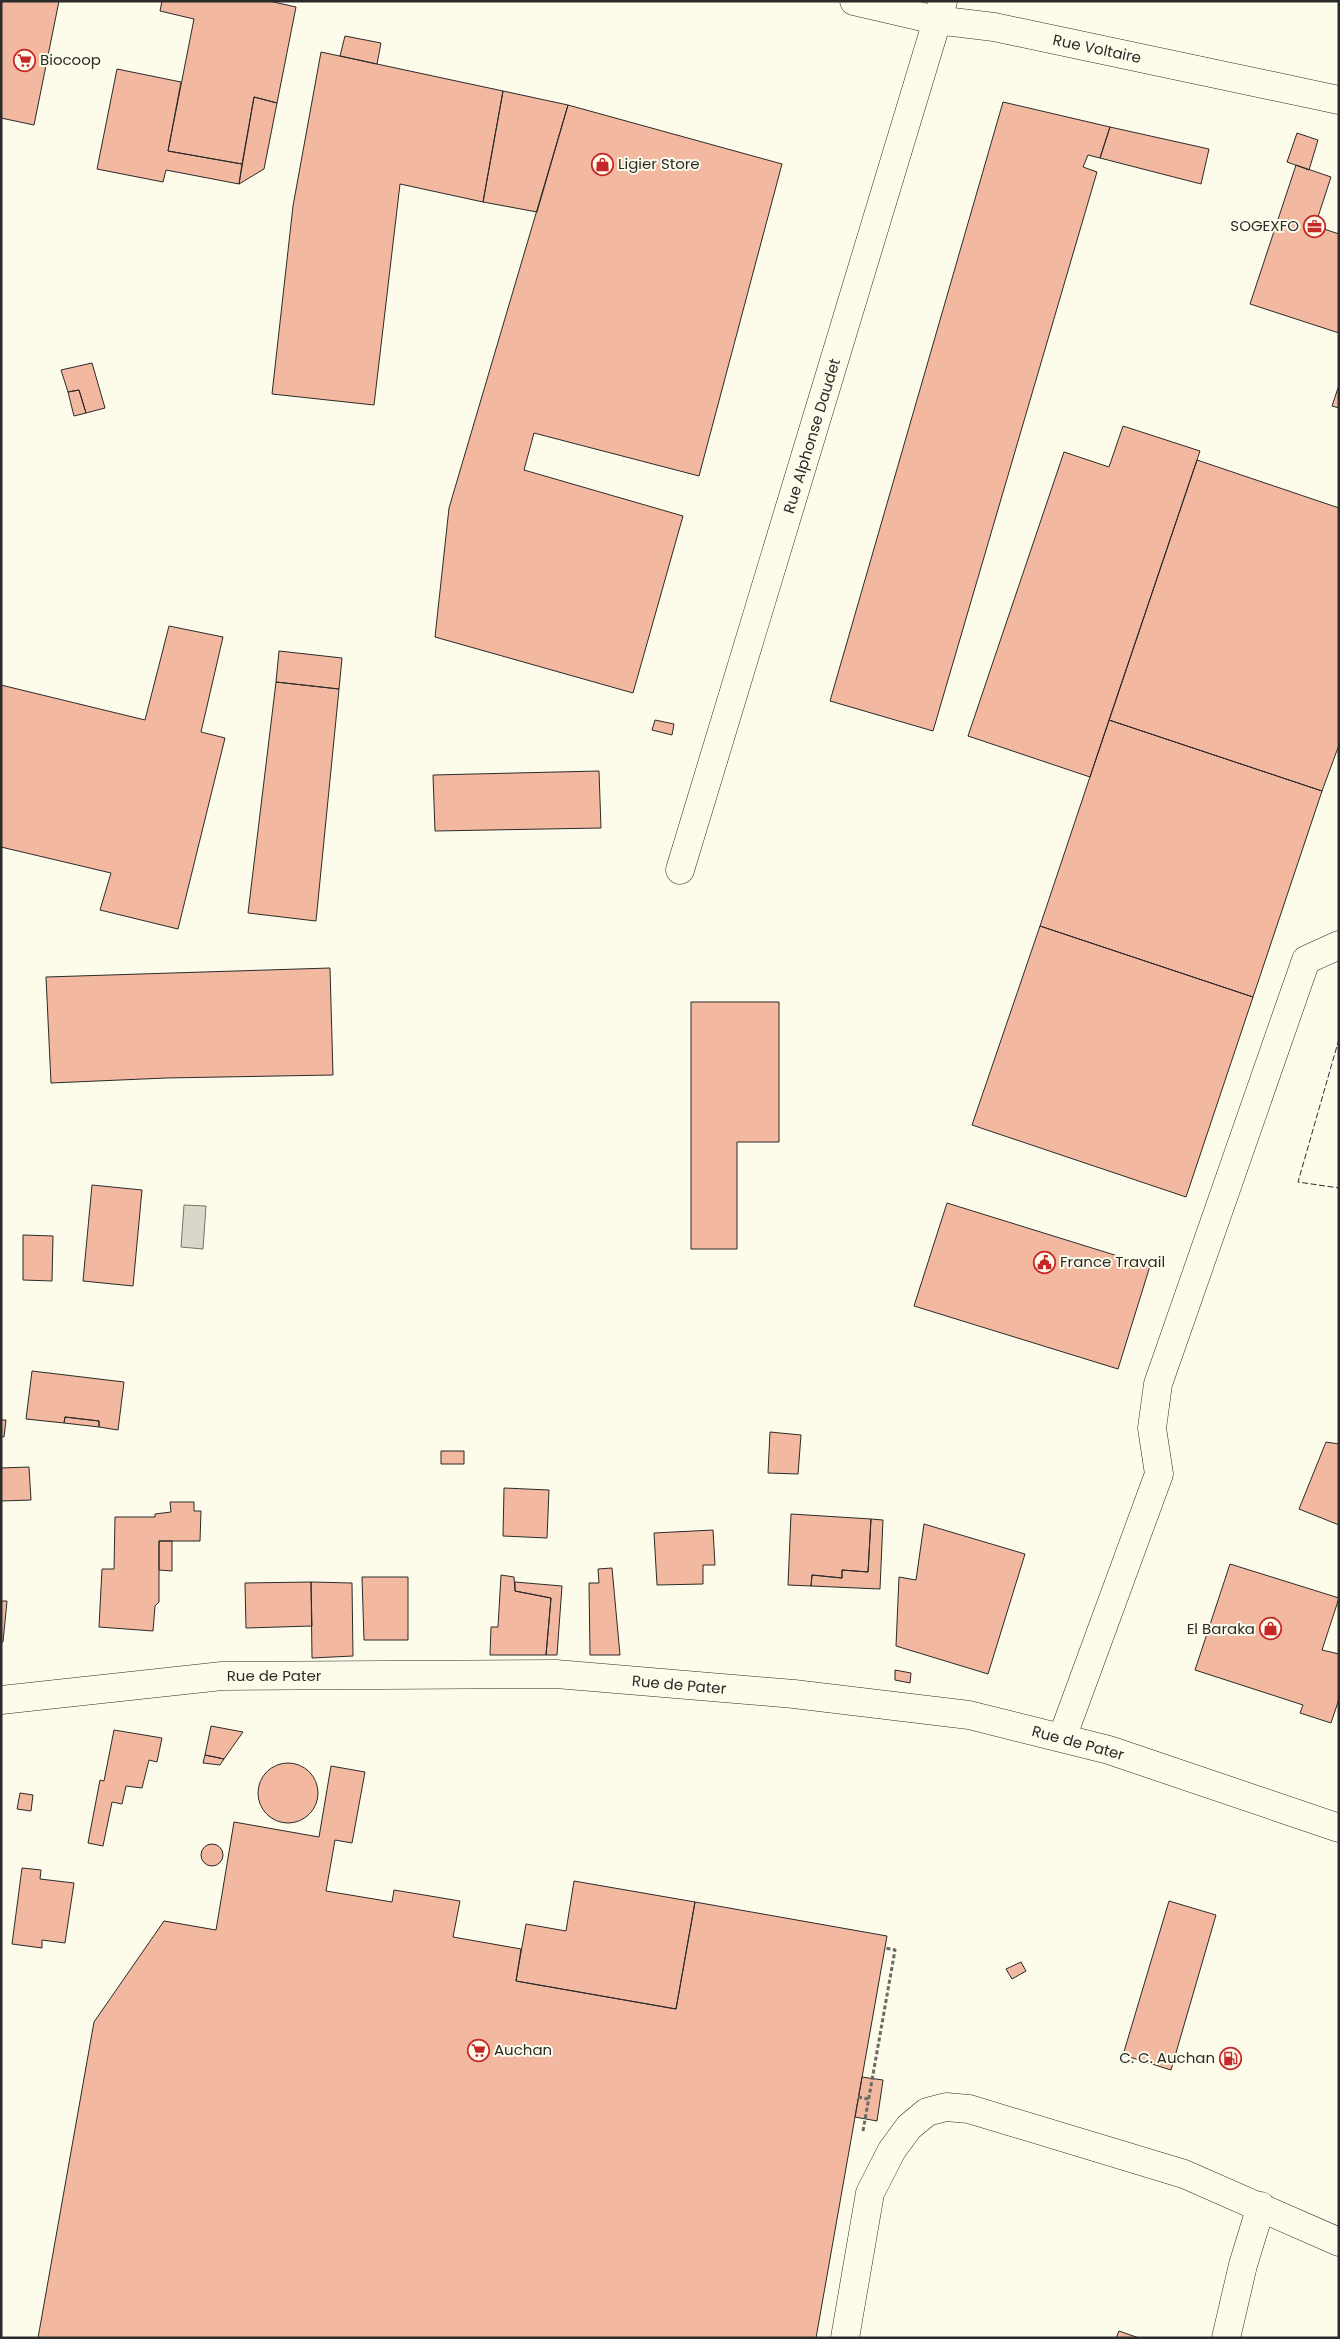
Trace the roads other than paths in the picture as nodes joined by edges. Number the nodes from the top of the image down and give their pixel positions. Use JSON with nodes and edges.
{"nodes":[{"id":1,"x":854,"y":1,"type":"edge"},
{"id":2,"x":940,"y":10,"type":"edge"},
{"id":3,"x":1339,"y":100,"type":"edge"},
{"id":4,"x":680,"y":870,"type":"dead end"},
{"id":5,"x":1339,"y":945,"type":"edge"},
{"id":6,"x":1,"y":1700,"type":"edge"},
{"id":7,"x":1062,"y":1738,"type":"junction"},
{"id":8,"x":1339,"y":1828,"type":"edge"},
{"id":9,"x":1261,"y":2206,"type":"junction"},
{"id":10,"x":1339,"y":2242,"type":"edge"},
{"id":11,"x":845,"y":2338,"type":"edge"},
{"id":12,"x":1226,"y":2338,"type":"edge"}],
"edges":[{"from":1,"to":2,"type":"street","name":"Rue Voltaire"},
{"from":2,"to":3,"type":"street","name":"Rue Voltaire"},
{"from":2,"to":4,"type":"street","name":"Rue Alphonse Daudet"},
{"from":5,"to":7,"type":"street"},
{"from":6,"to":7,"type":"street","name":"Rue de Pater"},
{"from":7,"to":8,"type":"street","name":"Rue de Pater"},
{"from":9,"to":10,"type":"street"},
{"from":9,"to":11,"type":"street"},
{"from":9,"to":12,"type":"street"}]}
